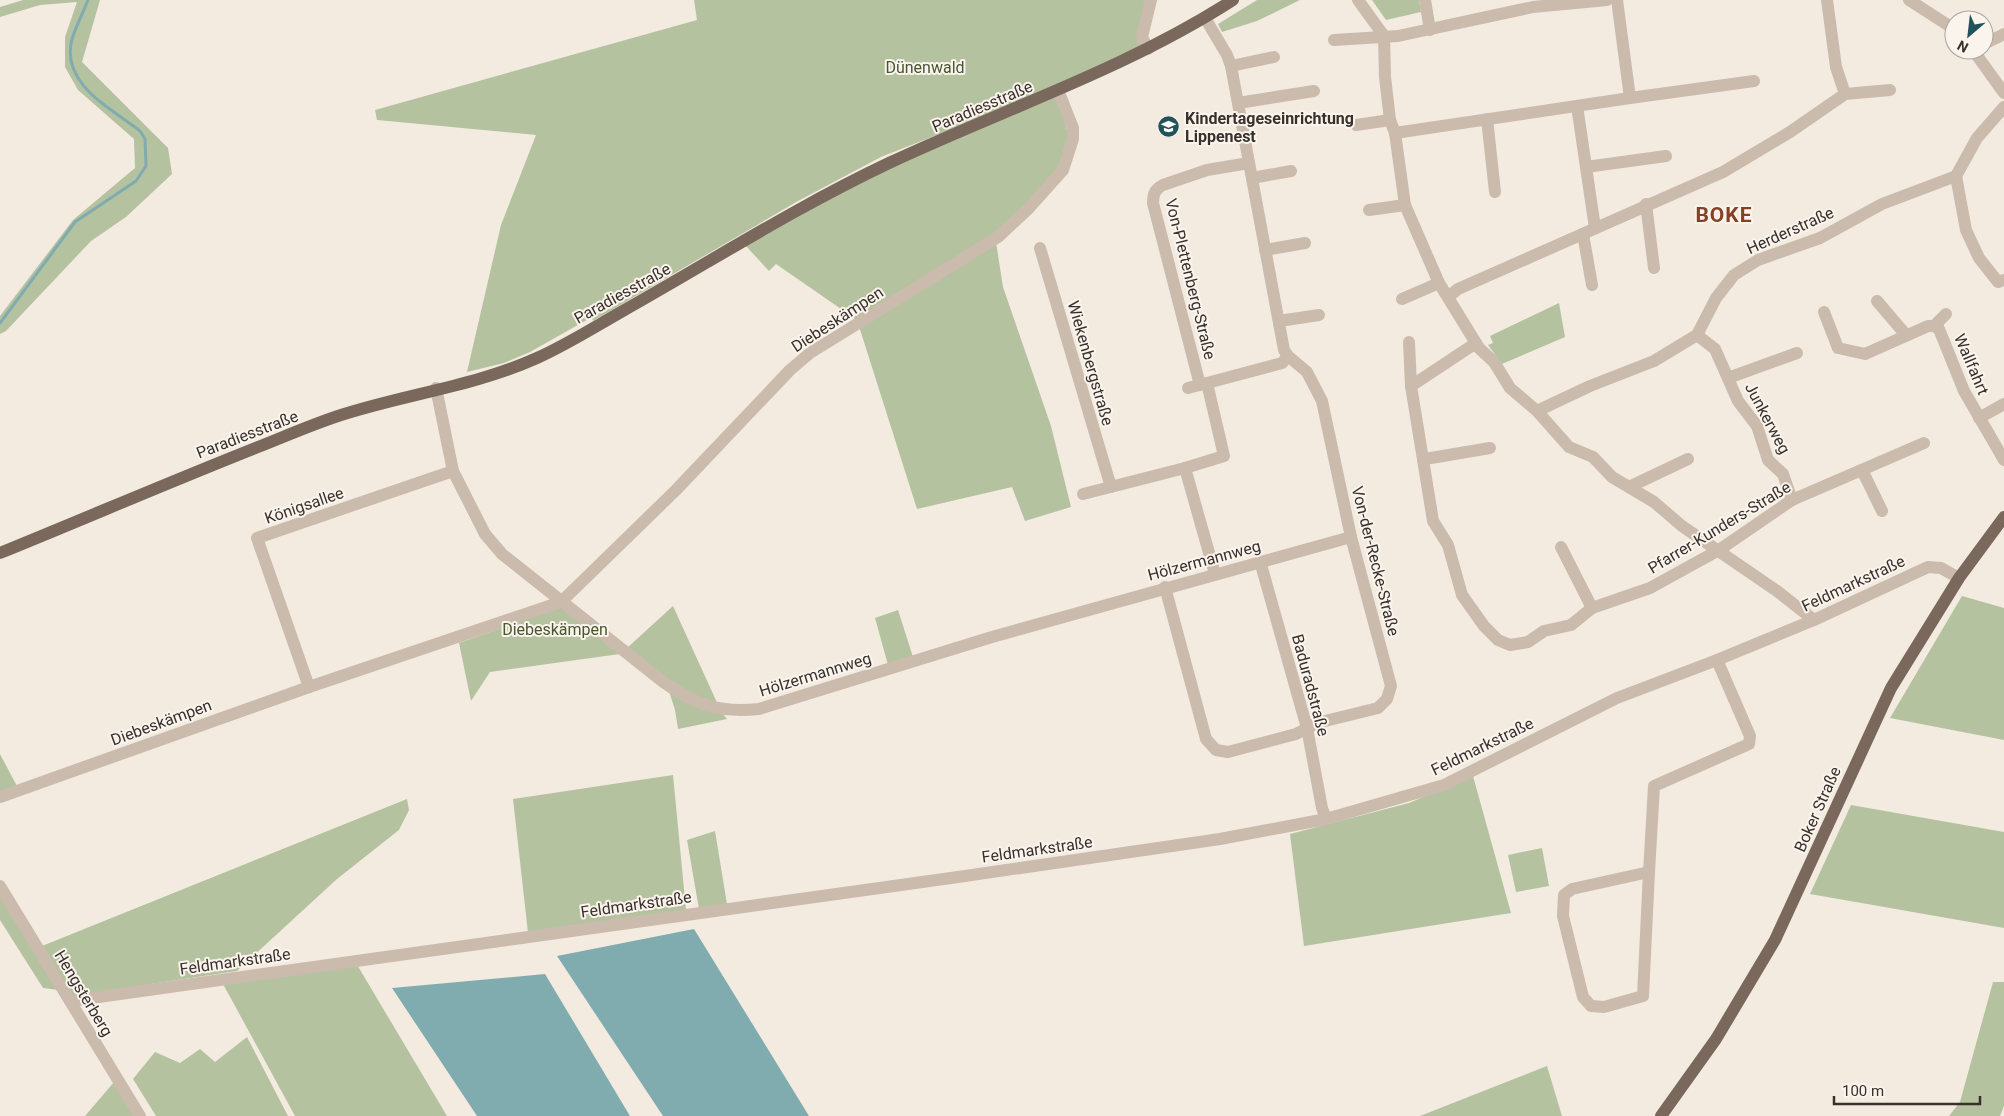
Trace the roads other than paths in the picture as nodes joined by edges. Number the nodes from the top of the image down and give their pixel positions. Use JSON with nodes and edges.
{"nodes":[{"id":1,"x":1150,"y":0,"type":"edge"},
{"id":2,"x":1233,"y":0,"type":"edge"},
{"id":3,"x":1358,"y":0,"type":"edge"},
{"id":4,"x":1425,"y":0,"type":"edge"},
{"id":5,"x":1607,"y":0,"type":"edge"},
{"id":6,"x":1618,"y":0,"type":"edge"},
{"id":7,"x":1826,"y":0,"type":"edge"},
{"id":8,"x":1909,"y":0,"type":"edge"},
{"id":9,"x":1532,"y":3,"type":"edge"},
{"id":10,"x":1205,"y":18,"type":"junction"},
{"id":11,"x":1944,"y":23,"type":"edge"},
{"id":12,"x":1430,"y":30,"type":"junction"},
{"id":13,"x":1384,"y":36,"type":"junction"},
{"id":14,"x":1334,"y":40,"type":"dead end"},
{"id":15,"x":1148,"y":49,"type":"junction"},
{"id":16,"x":1274,"y":57,"type":"dead end"},
{"id":17,"x":1980,"y":60,"type":"edge"},
{"id":18,"x":1231,"y":66,"type":"junction"},
{"id":19,"x":1754,"y":81,"type":"dead end"},
{"id":20,"x":1058,"y":90,"type":"junction"},
{"id":21,"x":1314,"y":90,"type":"dead end"},
{"id":22,"x":1890,"y":90,"type":"dead end"},
{"id":23,"x":2004,"y":93,"type":"edge"},
{"id":24,"x":1845,"y":94,"type":"junction"},
{"id":25,"x":1630,"y":98,"type":"junction"},
{"id":26,"x":1238,"y":103,"type":"junction"},
{"id":27,"x":1576,"y":106,"type":"junction"},
{"id":28,"x":2004,"y":106,"type":"edge"},
{"id":29,"x":1487,"y":119,"type":"junction"},
{"id":30,"x":1390,"y":120,"type":"junction"},
{"id":31,"x":1356,"y":125,"type":"dead end"},
{"id":32,"x":1395,"y":133,"type":"junction"},
{"id":33,"x":1666,"y":156,"type":"dead end"},
{"id":34,"x":1249,"y":163,"type":"junction"},
{"id":35,"x":1586,"y":167,"type":"junction"},
{"id":36,"x":1291,"y":171,"type":"dead end"},
{"id":37,"x":1956,"y":176,"type":"junction"},
{"id":38,"x":1252,"y":178,"type":"junction"},
{"id":39,"x":1496,"y":192,"type":"dead end"},
{"id":40,"x":1405,"y":204,"type":"junction"},
{"id":41,"x":1646,"y":204,"type":"junction"},
{"id":42,"x":1369,"y":210,"type":"dead end"},
{"id":43,"x":1595,"y":228,"type":"junction"},
{"id":44,"x":1583,"y":234,"type":"junction"},
{"id":45,"x":1305,"y":242,"type":"dead end"},
{"id":46,"x":1040,"y":248,"type":"dead end"},
{"id":47,"x":1265,"y":250,"type":"junction"},
{"id":48,"x":1654,"y":268,"type":"dead end"},
{"id":49,"x":2004,"y":280,"type":"edge"},
{"id":50,"x":1439,"y":283,"type":"junction"},
{"id":51,"x":1592,"y":285,"type":"dead end"},
{"id":52,"x":1448,"y":297,"type":"junction"},
{"id":53,"x":1402,"y":299,"type":"dead end"},
{"id":54,"x":1877,"y":300,"type":"dead end"},
{"id":55,"x":1824,"y":312,"type":"dead end"},
{"id":56,"x":1946,"y":314,"type":"dead end"},
{"id":57,"x":1320,"y":315,"type":"dead end"},
{"id":58,"x":1279,"y":321,"type":"junction"},
{"id":59,"x":1934,"y":326,"type":"junction"},
{"id":60,"x":1697,"y":335,"type":"junction"},
{"id":61,"x":1906,"y":335,"type":"junction"},
{"id":62,"x":1409,"y":342,"type":"dead end"},
{"id":63,"x":1476,"y":342,"type":"junction"},
{"id":64,"x":1797,"y":353,"type":"dead end"},
{"id":65,"x":1288,"y":356,"type":"junction"},
{"id":66,"x":1728,"y":378,"type":"junction"},
{"id":67,"x":1198,"y":385,"type":"junction"},
{"id":68,"x":1411,"y":386,"type":"junction"},
{"id":69,"x":436,"y":388,"type":"junction"},
{"id":70,"x":2004,"y":404,"type":"edge"},
{"id":71,"x":1537,"y":411,"type":"junction"},
{"id":72,"x":1979,"y":418,"type":"junction"},
{"id":73,"x":1924,"y":443,"type":"dead end"},
{"id":74,"x":1490,"y":448,"type":"dead end"},
{"id":75,"x":1425,"y":459,"type":"junction"},
{"id":76,"x":1688,"y":459,"type":"dead end"},
{"id":77,"x":2004,"y":460,"type":"edge"},
{"id":78,"x":1185,"y":468,"type":"junction"},
{"id":79,"x":1862,"y":470,"type":"junction"},
{"id":80,"x":453,"y":471,"type":"junction"},
{"id":81,"x":1111,"y":487,"type":"junction"},
{"id":82,"x":1629,"y":487,"type":"junction"},
{"id":83,"x":1083,"y":494,"type":"dead end"},
{"id":84,"x":1792,"y":500,"type":"junction"},
{"id":85,"x":1882,"y":511,"type":"dead end"},
{"id":86,"x":2004,"y":517,"type":"edge"},
{"id":87,"x":1352,"y":537,"type":"junction"},
{"id":88,"x":1561,"y":547,"type":"dead end"},
{"id":89,"x":1719,"y":550,"type":"junction"},
{"id":90,"x":0,"y":554,"type":"edge"},
{"id":91,"x":1260,"y":561,"type":"junction"},
{"id":92,"x":1215,"y":574,"type":"junction"},
{"id":93,"x":1959,"y":578,"type":"junction"},
{"id":94,"x":1165,"y":587,"type":"junction"},
{"id":95,"x":560,"y":602,"type":"junction"},
{"id":96,"x":1592,"y":608,"type":"junction"},
{"id":97,"x":1814,"y":620,"type":"junction"},
{"id":98,"x":1717,"y":660,"type":"junction"},
{"id":99,"x":309,"y":687,"type":"junction"},
{"id":100,"x":1307,"y":728,"type":"junction"},
{"id":101,"x":0,"y":797,"type":"edge"},
{"id":102,"x":1326,"y":819,"type":"junction"},
{"id":103,"x":1649,"y":872,"type":"junction"},
{"id":104,"x":0,"y":886,"type":"edge"},
{"id":105,"x":70,"y":1000,"type":"junction"},
{"id":106,"x":140,"y":1116,"type":"edge"},
{"id":107,"x":1661,"y":1116,"type":"edge"}],
"edges":[{"from":1,"to":15,"type":"street"},
{"from":2,"to":10,"type":"main road","name":"Paradiesstraße"},
{"from":3,"to":13,"type":"street"},
{"from":4,"to":12,"type":"street"},
{"from":5,"to":9,"type":"street"},
{"from":6,"to":25,"type":"street"},
{"from":7,"to":24,"type":"street"},
{"from":8,"to":11,"type":"street"},
{"from":9,"to":12,"type":"street"},
{"from":10,"to":15,"type":"main road","name":"Paradiesstraße"},
{"from":10,"to":18,"type":"street"},
{"from":12,"to":13,"type":"street"},
{"from":13,"to":14,"type":"street"},
{"from":13,"to":30,"type":"street"},
{"from":15,"to":20,"type":"main road","name":"Paradiesstraße"},
{"from":16,"to":18,"type":"street"},
{"from":17,"to":23,"type":"street"},
{"from":18,"to":26,"type":"street"},
{"from":19,"to":25,"type":"street"},
{"from":20,"to":69,"type":"main road","name":"Paradiesstraße"},
{"from":20,"to":95,"type":"street","name":"Diebeskämpen"},
{"from":21,"to":26,"type":"street"},
{"from":22,"to":24,"type":"street"},
{"from":24,"to":41,"type":"street"},
{"from":25,"to":27,"type":"street"},
{"from":26,"to":34,"type":"street"},
{"from":27,"to":29,"type":"street"},
{"from":27,"to":35,"type":"street"},
{"from":28,"to":37,"type":"street"},
{"from":29,"to":32,"type":"street"},
{"from":29,"to":39,"type":"street"},
{"from":30,"to":31,"type":"street"},
{"from":30,"to":32,"type":"street"},
{"from":32,"to":40,"type":"street"},
{"from":33,"to":35,"type":"street"},
{"from":34,"to":38,"type":"street"},
{"from":34,"to":67,"type":"street","name":"Von-Plettenberg-Straße"},
{"from":35,"to":43,"type":"street"},
{"from":36,"to":38,"type":"street"},
{"from":37,"to":49,"type":"street"},
{"from":37,"to":60,"type":"street","name":"Herderstraße"},
{"from":38,"to":47,"type":"street"},
{"from":40,"to":42,"type":"street"},
{"from":40,"to":50,"type":"street"},
{"from":41,"to":43,"type":"street"},
{"from":41,"to":48,"type":"street"},
{"from":43,"to":44,"type":"street"},
{"from":44,"to":51,"type":"street"},
{"from":44,"to":52,"type":"street"},
{"from":45,"to":47,"type":"street"},
{"from":46,"to":81,"type":"street","name":"Wiekenbergstraße"},
{"from":47,"to":58,"type":"street"},
{"from":50,"to":52,"type":"street"},
{"from":50,"to":53,"type":"street"},
{"from":52,"to":63,"type":"street"},
{"from":54,"to":61,"type":"street"},
{"from":55,"to":61,"type":"street","name":"Wallfahrt"},
{"from":56,"to":59,"type":"street","name":"Wallfahrt"},
{"from":57,"to":58,"type":"street"},
{"from":58,"to":65,"type":"street"},
{"from":59,"to":61,"type":"street","name":"Wallfahrt"},
{"from":59,"to":72,"type":"street","name":"Wallfahrt"},
{"from":60,"to":66,"type":"street","name":"Junkerweg"},
{"from":60,"to":71,"type":"street"},
{"from":62,"to":68,"type":"street","name":"Pfarrer-Kunders-Straße"},
{"from":63,"to":68,"type":"street"},
{"from":63,"to":71,"type":"street"},
{"from":64,"to":66,"type":"street","name":"Junkerweg"},
{"from":65,"to":67,"type":"street"},
{"from":65,"to":87,"type":"street","name":"Von-der-Recke-Straße"},
{"from":66,"to":84,"type":"street","name":"Junkerweg"},
{"from":67,"to":78,"type":"street"},
{"from":68,"to":75,"type":"street","name":"Pfarrer-Kunders-Straße"},
{"from":69,"to":80,"type":"street","name":"Hölzermannweg"},
{"from":69,"to":90,"type":"main road","name":"Paradiesstraße"},
{"from":70,"to":72,"type":"street","name":"Wallfahrt"},
{"from":71,"to":82,"type":"street"},
{"from":72,"to":77,"type":"street","name":"Wallfahrt"},
{"from":73,"to":79,"type":"street","name":"Pfarrer-Kunders-Straße"},
{"from":74,"to":75,"type":"street"},
{"from":75,"to":96,"type":"street","name":"Pfarrer-Kunders-Straße"},
{"from":76,"to":82,"type":"street"},
{"from":78,"to":81,"type":"street"},
{"from":78,"to":92,"type":"street"},
{"from":79,"to":84,"type":"street","name":"Pfarrer-Kunders-Straße"},
{"from":79,"to":85,"type":"street"},
{"from":80,"to":95,"type":"street","name":"Hölzermannweg"},
{"from":80,"to":99,"type":"street","name":"Königsallee"},
{"from":81,"to":83,"type":"street"},
{"from":82,"to":89,"type":"street"},
{"from":84,"to":89,"type":"street","name":"Pfarrer-Kunders-Straße"},
{"from":86,"to":93,"type":"main road","name":"Boker Straße"},
{"from":87,"to":91,"type":"street","name":"Hölzermannweg"},
{"from":87,"to":100,"type":"street","name":"Von-der-Recke-Straße"},
{"from":88,"to":96,"type":"street"},
{"from":89,"to":96,"type":"street","name":"Pfarrer-Kunders-Straße"},
{"from":89,"to":97,"type":"street"},
{"from":91,"to":92,"type":"street","name":"Hölzermannweg"},
{"from":91,"to":100,"type":"street","name":"Baduradstraße"},
{"from":92,"to":94,"type":"street","name":"Hölzermannweg"},
{"from":93,"to":97,"type":"street","name":"Feldmarkstraße"},
{"from":93,"to":107,"type":"main road","name":"Boker Straße"},
{"from":94,"to":95,"type":"street","name":"Hölzermannweg"},
{"from":94,"to":100,"type":"street"},
{"from":95,"to":99,"type":"street","name":"Diebeskämpen"},
{"from":97,"to":98,"type":"street","name":"Feldmarkstraße"},
{"from":98,"to":102,"type":"street","name":"Feldmarkstraße"},
{"from":98,"to":103,"type":"street"},
{"from":99,"to":101,"type":"street","name":"Diebeskämpen"},
{"from":100,"to":102,"type":"street","name":"Baduradstraße"},
{"from":102,"to":105,"type":"street","name":"Feldmarkstraße"},
{"from":103,"to":103,"type":"street"},
{"from":104,"to":105,"type":"street","name":"Hengsterberg"},
{"from":105,"to":106,"type":"street","name":"Hengsterberg"}]}
